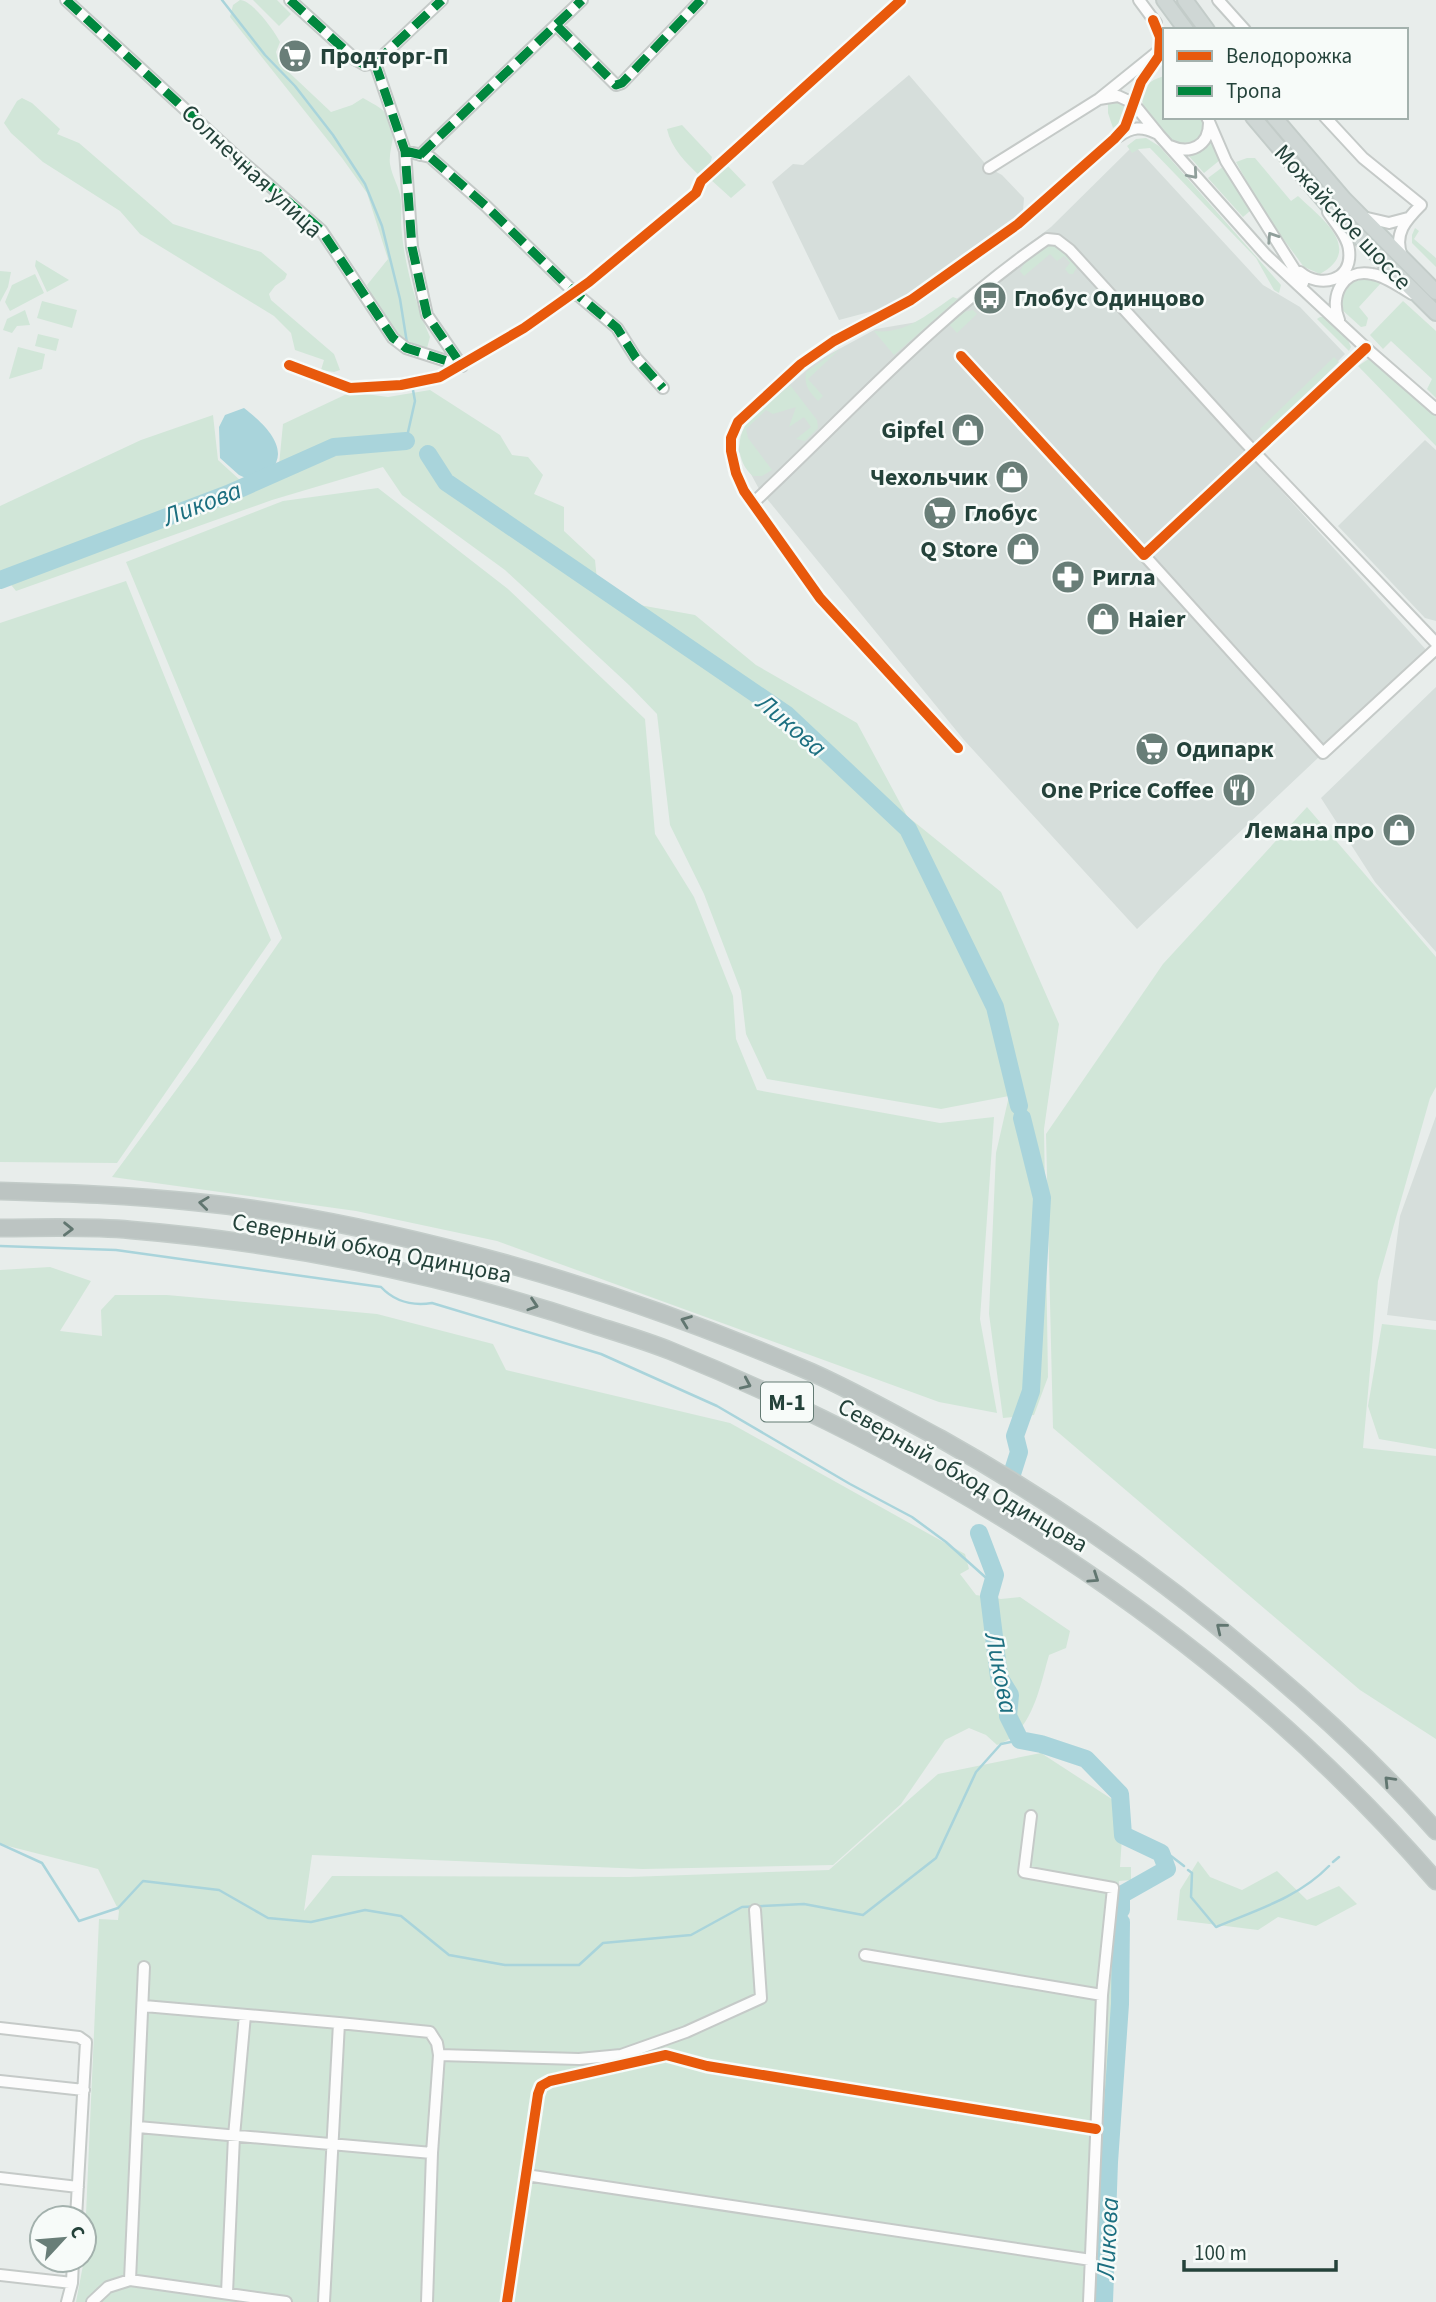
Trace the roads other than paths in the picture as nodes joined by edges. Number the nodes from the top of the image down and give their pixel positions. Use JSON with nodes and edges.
{"nodes":[{"id":1,"x":66,"y":0,"type":"edge"},
{"id":2,"x":290,"y":0,"type":"edge"},
{"id":3,"x":442,"y":0,"type":"edge"},
{"id":4,"x":582,"y":0,"type":"edge"},
{"id":5,"x":701,"y":0,"type":"edge"},
{"id":6,"x":901,"y":0,"type":"edge"},
{"id":7,"x":1139,"y":0,"type":"edge"},
{"id":8,"x":1164,"y":0,"type":"edge"},
{"id":9,"x":1185,"y":0,"type":"edge"},
{"id":10,"x":1218,"y":0,"type":"edge"},
{"id":11,"x":1153,"y":20,"type":"junction"},
{"id":12,"x":557,"y":26,"type":"junction"},
{"id":13,"x":1185,"y":28,"type":"edge"},
{"id":14,"x":1206,"y":28,"type":"edge"},
{"id":15,"x":1243,"y":28,"type":"edge"},
{"id":16,"x":1163,"y":33,"type":"edge"},
{"id":17,"x":1161,"y":49,"type":"junction"},
{"id":18,"x":375,"y":64,"type":"junction"},
{"id":19,"x":1163,"y":71,"type":"edge"},
{"id":20,"x":1141,"y":82,"type":"junction"},
{"id":21,"x":1099,"y":99,"type":"junction"},
{"id":22,"x":1133,"y":103,"type":"junction"},
{"id":23,"x":1255,"y":119,"type":"edge"},
{"id":24,"x":1276,"y":119,"type":"edge"},
{"id":25,"x":1327,"y":119,"type":"edge"},
{"id":26,"x":1208,"y":120,"type":"edge"},
{"id":27,"x":1159,"y":135,"type":"junction"},
{"id":28,"x":1114,"y":139,"type":"junction"},
{"id":29,"x":1167,"y":144,"type":"junction"},
{"id":30,"x":405,"y":151,"type":"junction"},
{"id":31,"x":420,"y":155,"type":"junction"},
{"id":32,"x":989,"y":168,"type":"dead end"},
{"id":33,"x":1313,"y":188,"type":"junction"},
{"id":34,"x":1361,"y":216,"type":"junction"},
{"id":35,"x":1408,"y":218,"type":"junction"},
{"id":36,"x":1404,"y":261,"type":"junction"},
{"id":37,"x":1290,"y":265,"type":"junction"},
{"id":38,"x":574,"y":292,"type":"junction"},
{"id":39,"x":1436,"y":292,"type":"edge"},
{"id":40,"x":1310,"y":294,"type":"junction"},
{"id":41,"x":1418,"y":297,"type":"junction"},
{"id":42,"x":1436,"y":313,"type":"edge"},
{"id":43,"x":1340,"y":323,"type":"junction"},
{"id":44,"x":1366,"y":348,"type":"junction"},
{"id":45,"x":961,"y":356,"type":"dead end"},
{"id":46,"x":289,"y":365,"type":"dead end"},
{"id":47,"x":462,"y":366,"type":"junction"},
{"id":48,"x":663,"y":388,"type":"dead end"},
{"id":49,"x":1436,"y":408,"type":"edge"},
{"id":50,"x":1255,"y":453,"type":"junction"},
{"id":51,"x":753,"y":503,"type":"junction"},
{"id":52,"x":1144,"y":555,"type":"junction"},
{"id":53,"x":1436,"y":646,"type":"edge"},
{"id":54,"x":958,"y":748,"type":"dead end"},
{"id":55,"x":0,"y":1191,"type":"edge"},
{"id":56,"x":0,"y":1228,"type":"edge"},
{"id":57,"x":1031,"y":1816,"type":"dead end"},
{"id":58,"x":1436,"y":1831,"type":"edge"},
{"id":59,"x":1436,"y":1881,"type":"edge"},
{"id":60,"x":755,"y":1910,"type":"dead end"},
{"id":61,"x":865,"y":1955,"type":"dead end"},
{"id":62,"x":144,"y":1967,"type":"dead end"},
{"id":63,"x":1102,"y":1995,"type":"junction"},
{"id":64,"x":144,"y":2006,"type":"junction"},
{"id":65,"x":245,"y":2015,"type":"junction"},
{"id":66,"x":340,"y":2023,"type":"junction"},
{"id":67,"x":0,"y":2028,"type":"edge"},
{"id":68,"x":439,"y":2055,"type":"junction"},
{"id":69,"x":0,"y":2081,"type":"edge"},
{"id":70,"x":83,"y":2090,"type":"junction"},
{"id":71,"x":138,"y":2127,"type":"junction"},
{"id":72,"x":1096,"y":2129,"type":"junction"},
{"id":73,"x":234,"y":2136,"type":"junction"},
{"id":74,"x":332,"y":2144,"type":"junction"},
{"id":75,"x":432,"y":2153,"type":"junction"},
{"id":76,"x":526,"y":2175,"type":"junction"},
{"id":77,"x":0,"y":2179,"type":"edge"},
{"id":78,"x":78,"y":2187,"type":"junction"},
{"id":79,"x":77,"y":2204,"type":"edge"},
{"id":80,"x":1091,"y":2260,"type":"junction"},
{"id":81,"x":72,"y":2274,"type":"edge"},
{"id":82,"x":0,"y":2275,"type":"edge"},
{"id":83,"x":130,"y":2280,"type":"junction"},
{"id":84,"x":72,"y":2283,"type":"junction"},
{"id":85,"x":228,"y":2293,"type":"junction"},
{"id":86,"x":67,"y":2302,"type":"edge"},
{"id":87,"x":92,"y":2302,"type":"edge"},
{"id":88,"x":286,"y":2302,"type":"edge"},
{"id":89,"x":324,"y":2302,"type":"edge"},
{"id":90,"x":427,"y":2302,"type":"edge"},
{"id":91,"x":508,"y":2302,"type":"edge"},
{"id":92,"x":1089,"y":2302,"type":"edge"}],
"edges":[{"from":1,"to":47,"type":"street","name":"Солнечная улица"},
{"from":2,"to":18,"type":"street"},
{"from":3,"to":18,"type":"street"},
{"from":4,"to":12,"type":"street"},
{"from":5,"to":12,"type":"street"},
{"from":6,"to":38,"type":"street"},
{"from":7,"to":11,"type":"street"},
{"from":8,"to":13,"type":"main road"},
{"from":9,"to":14,"type":"main road"},
{"from":10,"to":15,"type":"street"},
{"from":11,"to":16,"type":"street"},
{"from":11,"to":17,"type":"street"},
{"from":12,"to":31,"type":"street"},
{"from":17,"to":20,"type":"street"},
{"from":17,"to":21,"type":"street"},
{"from":18,"to":30,"type":"street"},
{"from":19,"to":20,"type":"street"},
{"from":20,"to":22,"type":"street"},
{"from":21,"to":22,"type":"street"},
{"from":21,"to":32,"type":"street"},
{"from":22,"to":27,"type":"street"},
{"from":22,"to":28,"type":"street"},
{"from":23,"to":33,"type":"main road","name":"Можайское шоссе"},
{"from":24,"to":34,"type":"main road","name":"Можайское шоссе"},
{"from":25,"to":35,"type":"street"},
{"from":26,"to":29,"type":"street"},
{"from":37,"to":26,"type":"street","one_way":true},
{"from":27,"to":28,"type":"street"},
{"from":27,"to":29,"type":"street"},
{"from":28,"to":51,"type":"street"},
{"from":29,"to":40,"type":"street","one_way":true},
{"from":30,"to":31,"type":"street"},
{"from":30,"to":47,"type":"street"},
{"from":31,"to":38,"type":"street"},
{"from":33,"to":37,"type":"street"},
{"from":33,"to":41,"type":"main road","name":"Можайское шоссе"},
{"from":34,"to":35,"type":"street"},
{"from":34,"to":36,"type":"main road","name":"Можайское шоссе"},
{"from":35,"to":36,"type":"street"},
{"from":36,"to":39,"type":"main road","name":"Можайское шоссе"},
{"from":37,"to":40,"type":"street"},
{"from":38,"to":47,"type":"street"},
{"from":38,"to":48,"type":"street"},
{"from":40,"to":43,"type":"street"},
{"from":41,"to":42,"type":"main road","name":"Можайское шоссе"},
{"from":41,"to":43,"type":"street"},
{"from":43,"to":44,"type":"street"},
{"from":44,"to":49,"type":"street"},
{"from":44,"to":50,"type":"street"},
{"from":45,"to":52,"type":"street"},
{"from":46,"to":47,"type":"street"},
{"from":50,"to":51,"type":"street"},
{"from":50,"to":52,"type":"street"},
{"from":50,"to":53,"type":"street"},
{"from":51,"to":54,"type":"street"},
{"from":52,"to":53,"type":"street"},
{"from":58,"to":55,"type":"highway","name":"Северный обход Одинцова","number":"М-1","one_way":true},
{"from":56,"to":59,"type":"highway","name":"Северный обход Одинцова","number":"М-1","one_way":true},
{"from":57,"to":63,"type":"street"},
{"from":60,"to":68,"type":"street"},
{"from":61,"to":63,"type":"street"},
{"from":62,"to":64,"type":"street"},
{"from":63,"to":72,"type":"street"},
{"from":64,"to":65,"type":"street"},
{"from":64,"to":71,"type":"street"},
{"from":65,"to":66,"type":"street"},
{"from":65,"to":73,"type":"street"},
{"from":66,"to":68,"type":"street"},
{"from":66,"to":74,"type":"street"},
{"from":67,"to":70,"type":"street"},
{"from":68,"to":75,"type":"street"},
{"from":69,"to":70,"type":"street"},
{"from":70,"to":78,"type":"street"},
{"from":71,"to":73,"type":"street"},
{"from":71,"to":83,"type":"street"},
{"from":72,"to":76,"type":"street"},
{"from":72,"to":80,"type":"street"},
{"from":73,"to":74,"type":"street"},
{"from":73,"to":85,"type":"street"},
{"from":74,"to":75,"type":"street"},
{"from":74,"to":89,"type":"street"},
{"from":75,"to":90,"type":"street"},
{"from":76,"to":80,"type":"street"},
{"from":76,"to":91,"type":"street"},
{"from":77,"to":78,"type":"street"},
{"from":78,"to":79,"type":"street"},
{"from":80,"to":92,"type":"street"},
{"from":81,"to":84,"type":"street"},
{"from":82,"to":84,"type":"street"},
{"from":83,"to":85,"type":"street"},
{"from":83,"to":87,"type":"street"},
{"from":84,"to":86,"type":"street"},
{"from":85,"to":88,"type":"street"}]}
